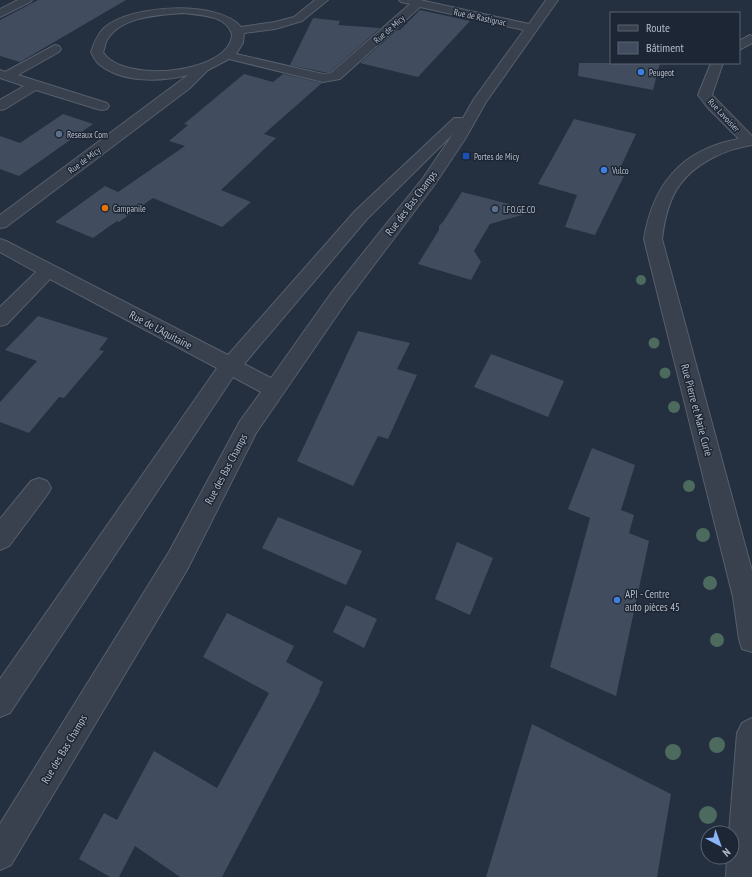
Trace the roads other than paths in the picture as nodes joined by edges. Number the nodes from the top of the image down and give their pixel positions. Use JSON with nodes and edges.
{"nodes":[{"id":1,"x":26,"y":0,"type":"edge"},
{"id":2,"x":322,"y":0,"type":"edge"},
{"id":3,"x":405,"y":0,"type":"edge"},
{"id":4,"x":552,"y":0,"type":"edge"},
{"id":5,"x":418,"y":3,"type":"junction"},
{"id":6,"x":160,"y":6,"type":"edge"},
{"id":7,"x":0,"y":14,"type":"edge"},
{"id":8,"x":531,"y":28,"type":"junction"},
{"id":9,"x":237,"y":31,"type":"junction"},
{"id":10,"x":750,"y":38,"type":"dead end"},
{"id":11,"x":740,"y":45,"type":"edge"},
{"id":12,"x":55,"y":49,"type":"dead end"},
{"id":13,"x":226,"y":55,"type":"junction"},
{"id":14,"x":717,"y":64,"type":"edge"},
{"id":15,"x":206,"y":66,"type":"junction"},
{"id":16,"x":3,"y":75,"type":"edge"},
{"id":17,"x":35,"y":85,"type":"junction"},
{"id":18,"x":479,"y":102,"type":"junction"},
{"id":19,"x":0,"y":106,"type":"edge"},
{"id":20,"x":102,"y":106,"type":"dead end"},
{"id":21,"x":750,"y":141,"type":"edge"},
{"id":22,"x":672,"y":184,"type":"joint"},
{"id":23,"x":0,"y":224,"type":"edge"},
{"id":24,"x":0,"y":245,"type":"edge"},
{"id":25,"x":48,"y":270,"type":"junction"},
{"id":26,"x":0,"y":318,"type":"edge"},
{"id":27,"x":230,"y":366,"type":"junction"},
{"id":28,"x":274,"y":389,"type":"junction"},
{"id":29,"x":39,"y":488,"type":"dead end"},
{"id":30,"x":0,"y":538,"type":"edge"},
{"id":31,"x":752,"y":640,"type":"edge"},
{"id":32,"x":0,"y":703,"type":"edge"},
{"id":33,"x":752,"y":733,"type":"edge"},
{"id":34,"x":0,"y":854,"type":"edge"},
{"id":35,"x":742,"y":877,"type":"edge"}],
"edges":[{"from":1,"to":7,"type":"street"},
{"from":2,"to":9,"type":"street"},
{"from":3,"to":5,"type":"street","name":"Rue de Rastignac"},
{"from":4,"to":8,"type":"street","name":"Rue des Bas Champs"},
{"from":5,"to":8,"type":"street","name":"Rue de Rastignac"},
{"from":5,"to":13,"type":"street","name":"Rue de Micy"},
{"from":6,"to":9,"type":"street","name":"Rue de Micy"},
{"from":6,"to":15,"type":"street","name":"Rue de Micy"},
{"from":8,"to":18,"type":"street","name":"Rue des Bas Champs"},
{"from":9,"to":13,"type":"street","name":"Rue de Micy"},
{"from":10,"to":11,"type":"street"},
{"from":12,"to":16,"type":"street"},
{"from":13,"to":15,"type":"street","name":"Rue de Micy"},
{"from":14,"to":21,"type":"street","name":"Rue Lavoisier"},
{"from":15,"to":23,"type":"street","name":"Rue de Micy"},
{"from":16,"to":17,"type":"street"},
{"from":17,"to":19,"type":"street"},
{"from":17,"to":20,"type":"street"},
{"from":18,"to":27,"type":"street","name":"Rue des Bas Champs"},
{"from":18,"to":28,"type":"street","name":"Rue des Bas Champs"},
{"from":21,"to":22,"type":"street","name":"Rue Lavoisier"},
{"from":22,"to":31,"type":"street","name":"Rue Pierre et Marie Curie"},
{"from":24,"to":25,"type":"street","name":"Rue de L'Aquitaine"},
{"from":25,"to":26,"type":"street"},
{"from":25,"to":27,"type":"street","name":"Rue de L'Aquitaine"},
{"from":27,"to":28,"type":"street","name":"Rue de L'Aquitaine"},
{"from":27,"to":32,"type":"street","name":"Rue des Bas Champs"},
{"from":28,"to":34,"type":"street","name":"Rue des Bas Champs"},
{"from":29,"to":30,"type":"street"},
{"from":33,"to":35,"type":"street"}]}
